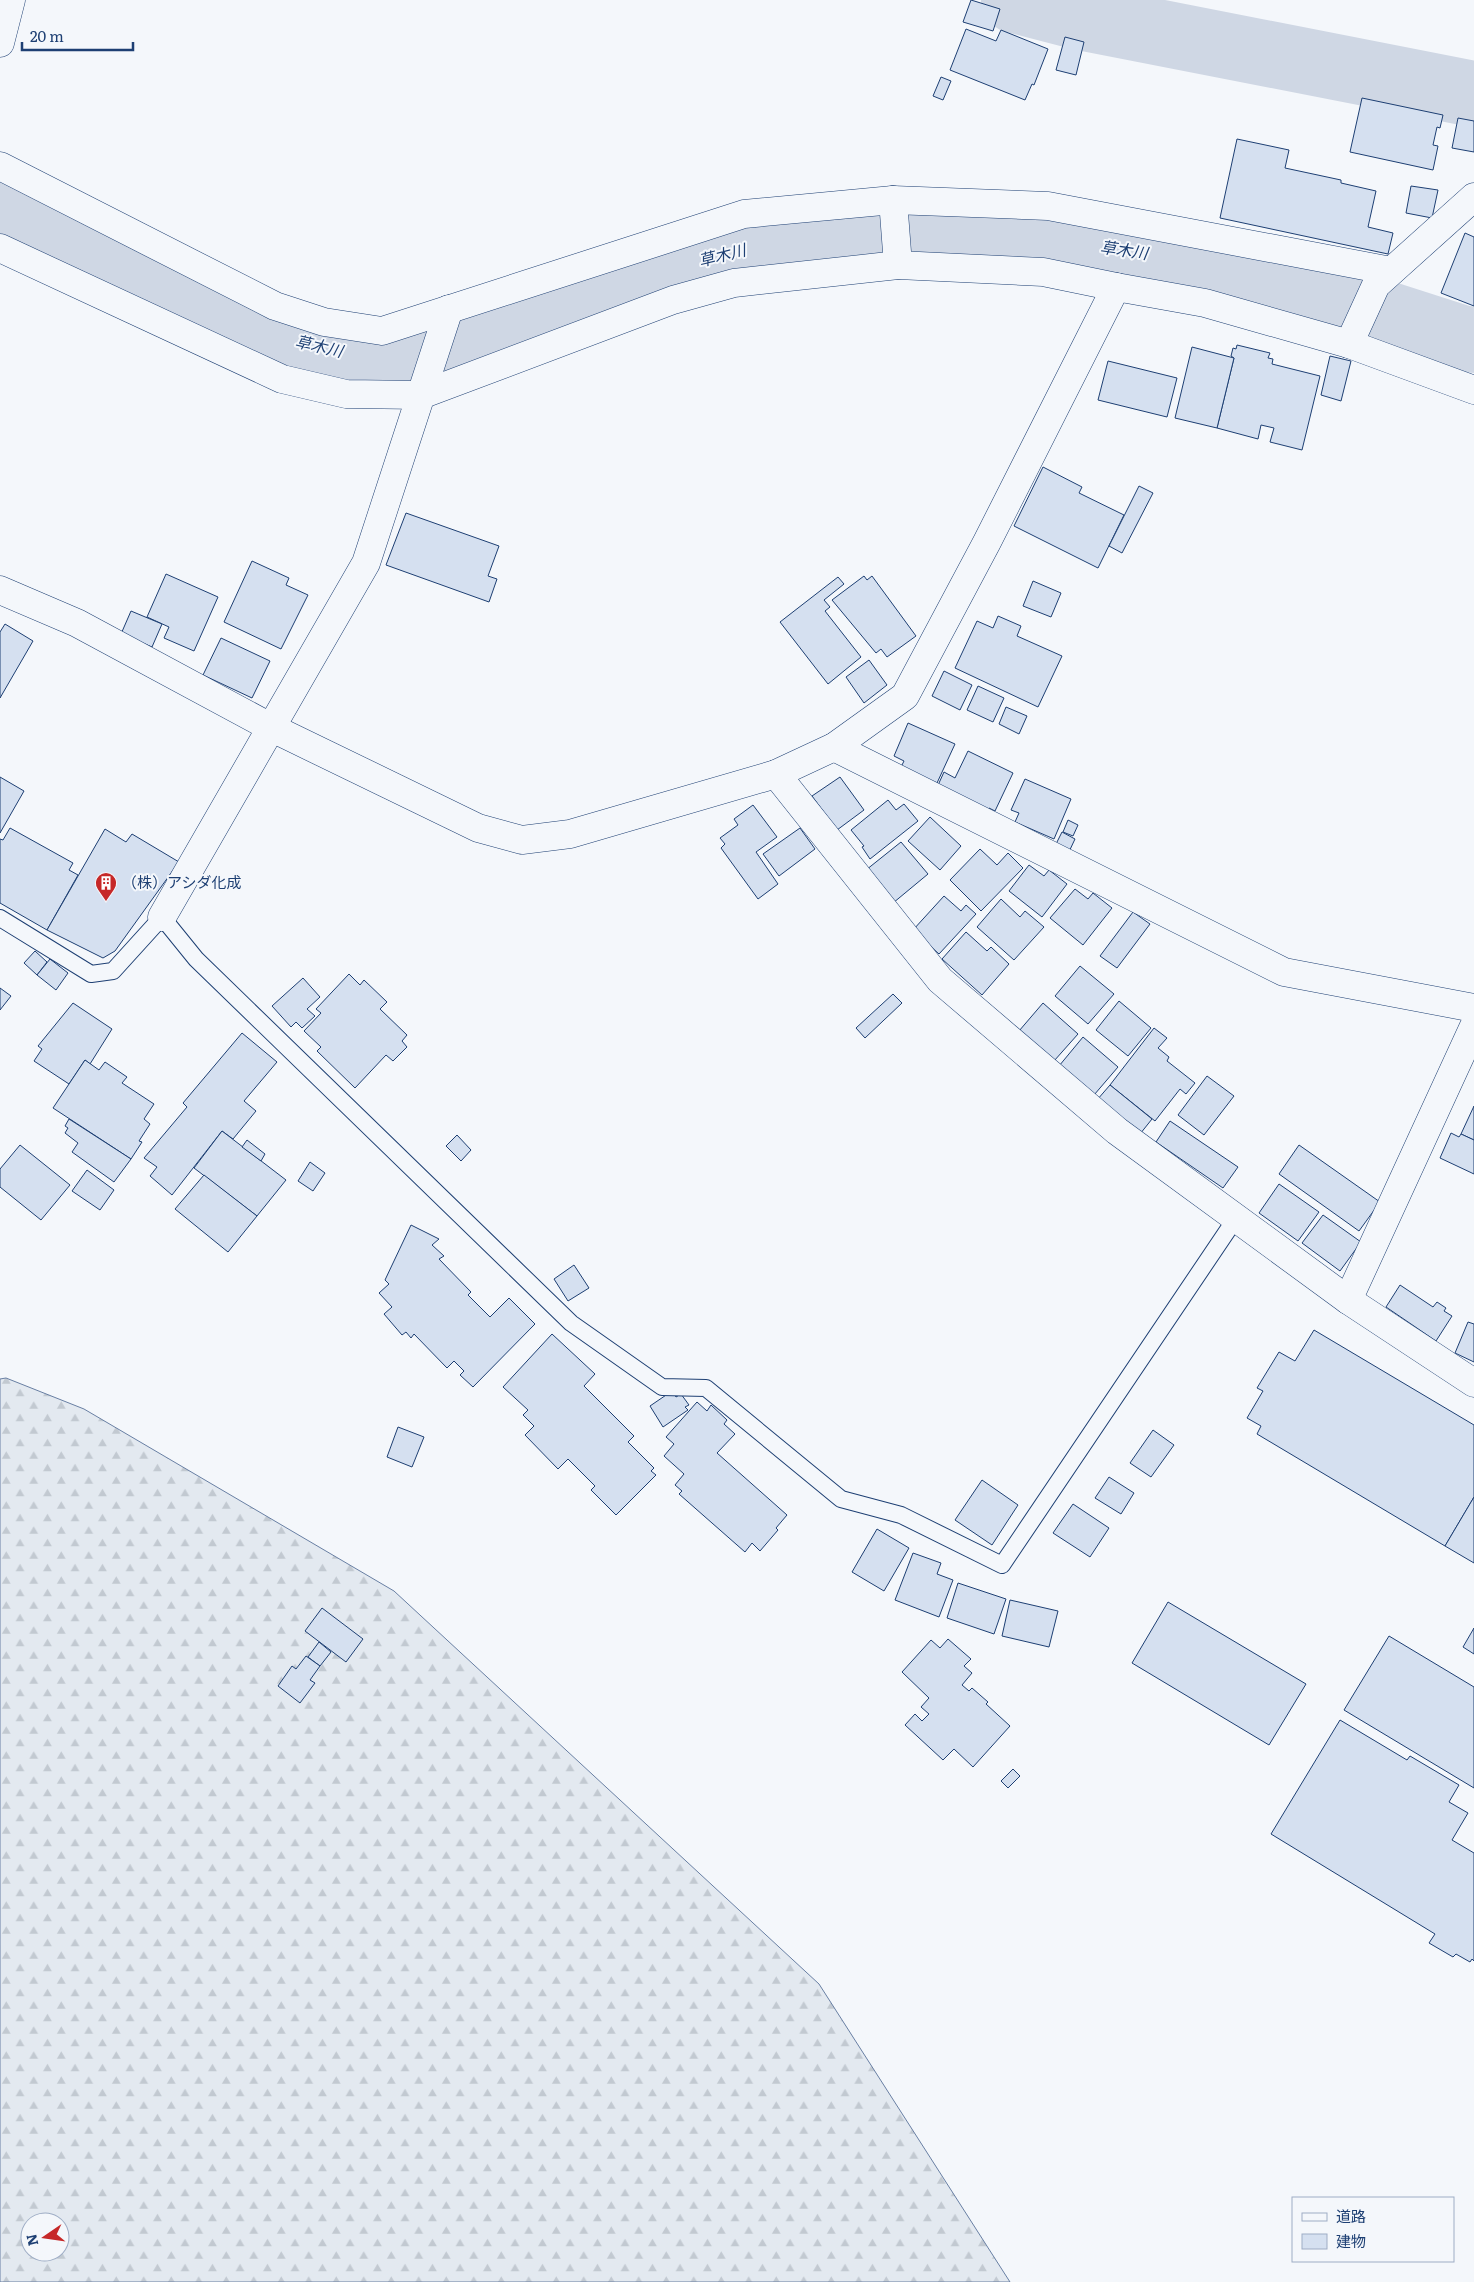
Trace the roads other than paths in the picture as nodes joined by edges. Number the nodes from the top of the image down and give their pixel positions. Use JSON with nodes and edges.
{"nodes":[{"id":1,"x":11,"y":0,"type":"edge"},
{"id":2,"x":0,"y":43,"type":"edge"},
{"id":3,"x":0,"y":166,"type":"edge"},
{"id":4,"x":1474,"y":198,"type":"edge"},
{"id":5,"x":893,"y":207,"type":"junction"},
{"id":6,"x":0,"y":248,"type":"edge"},
{"id":7,"x":897,"y":259,"type":"junction"},
{"id":8,"x":1383,"y":278,"type":"junction"},
{"id":9,"x":1116,"y":287,"type":"junction"},
{"id":10,"x":445,"y":320,"type":"junction"},
{"id":11,"x":1352,"y":336,"type":"junction"},
{"id":12,"x":423,"y":388,"type":"junction"},
{"id":13,"x":1474,"y":390,"type":"edge"},
{"id":14,"x":0,"y":590,"type":"edge"},
{"id":15,"x":272,"y":728,"type":"junction"},
{"id":16,"x":834,"y":747,"type":"junction"},
{"id":17,"x":776,"y":774,"type":"junction"},
{"id":18,"x":162,"y":916,"type":"junction"},
{"id":19,"x":0,"y":918,"type":"edge"},
{"id":20,"x":1474,"y":1008,"type":"edge"},
{"id":21,"x":1474,"y":1026,"type":"edge"},
{"id":22,"x":1236,"y":1218,"type":"junction"},
{"id":23,"x":1348,"y":1300,"type":"junction"},
{"id":24,"x":1474,"y":1383,"type":"edge"}],
"edges":[{"from":1,"to":2,"type":"street"},
{"from":3,"to":10,"type":"street"},
{"from":4,"to":8,"type":"street"},
{"from":5,"to":7,"type":"street"},
{"from":5,"to":8,"type":"street"},
{"from":5,"to":10,"type":"street"},
{"from":6,"to":12,"type":"street"},
{"from":7,"to":9,"type":"street"},
{"from":7,"to":12,"type":"street"},
{"from":8,"to":11,"type":"street"},
{"from":9,"to":11,"type":"street"},
{"from":9,"to":16,"type":"street"},
{"from":10,"to":12,"type":"street"},
{"from":11,"to":13,"type":"street"},
{"from":12,"to":15,"type":"street"},
{"from":14,"to":15,"type":"street"},
{"from":15,"to":17,"type":"street"},
{"from":15,"to":18,"type":"street"},
{"from":16,"to":17,"type":"street"},
{"from":16,"to":20,"type":"street"},
{"from":17,"to":22,"type":"street"},
{"from":18,"to":19,"type":"lane"},
{"from":18,"to":22,"type":"lane"},
{"from":21,"to":23,"type":"street"},
{"from":22,"to":23,"type":"street"},
{"from":23,"to":24,"type":"street"}]}
